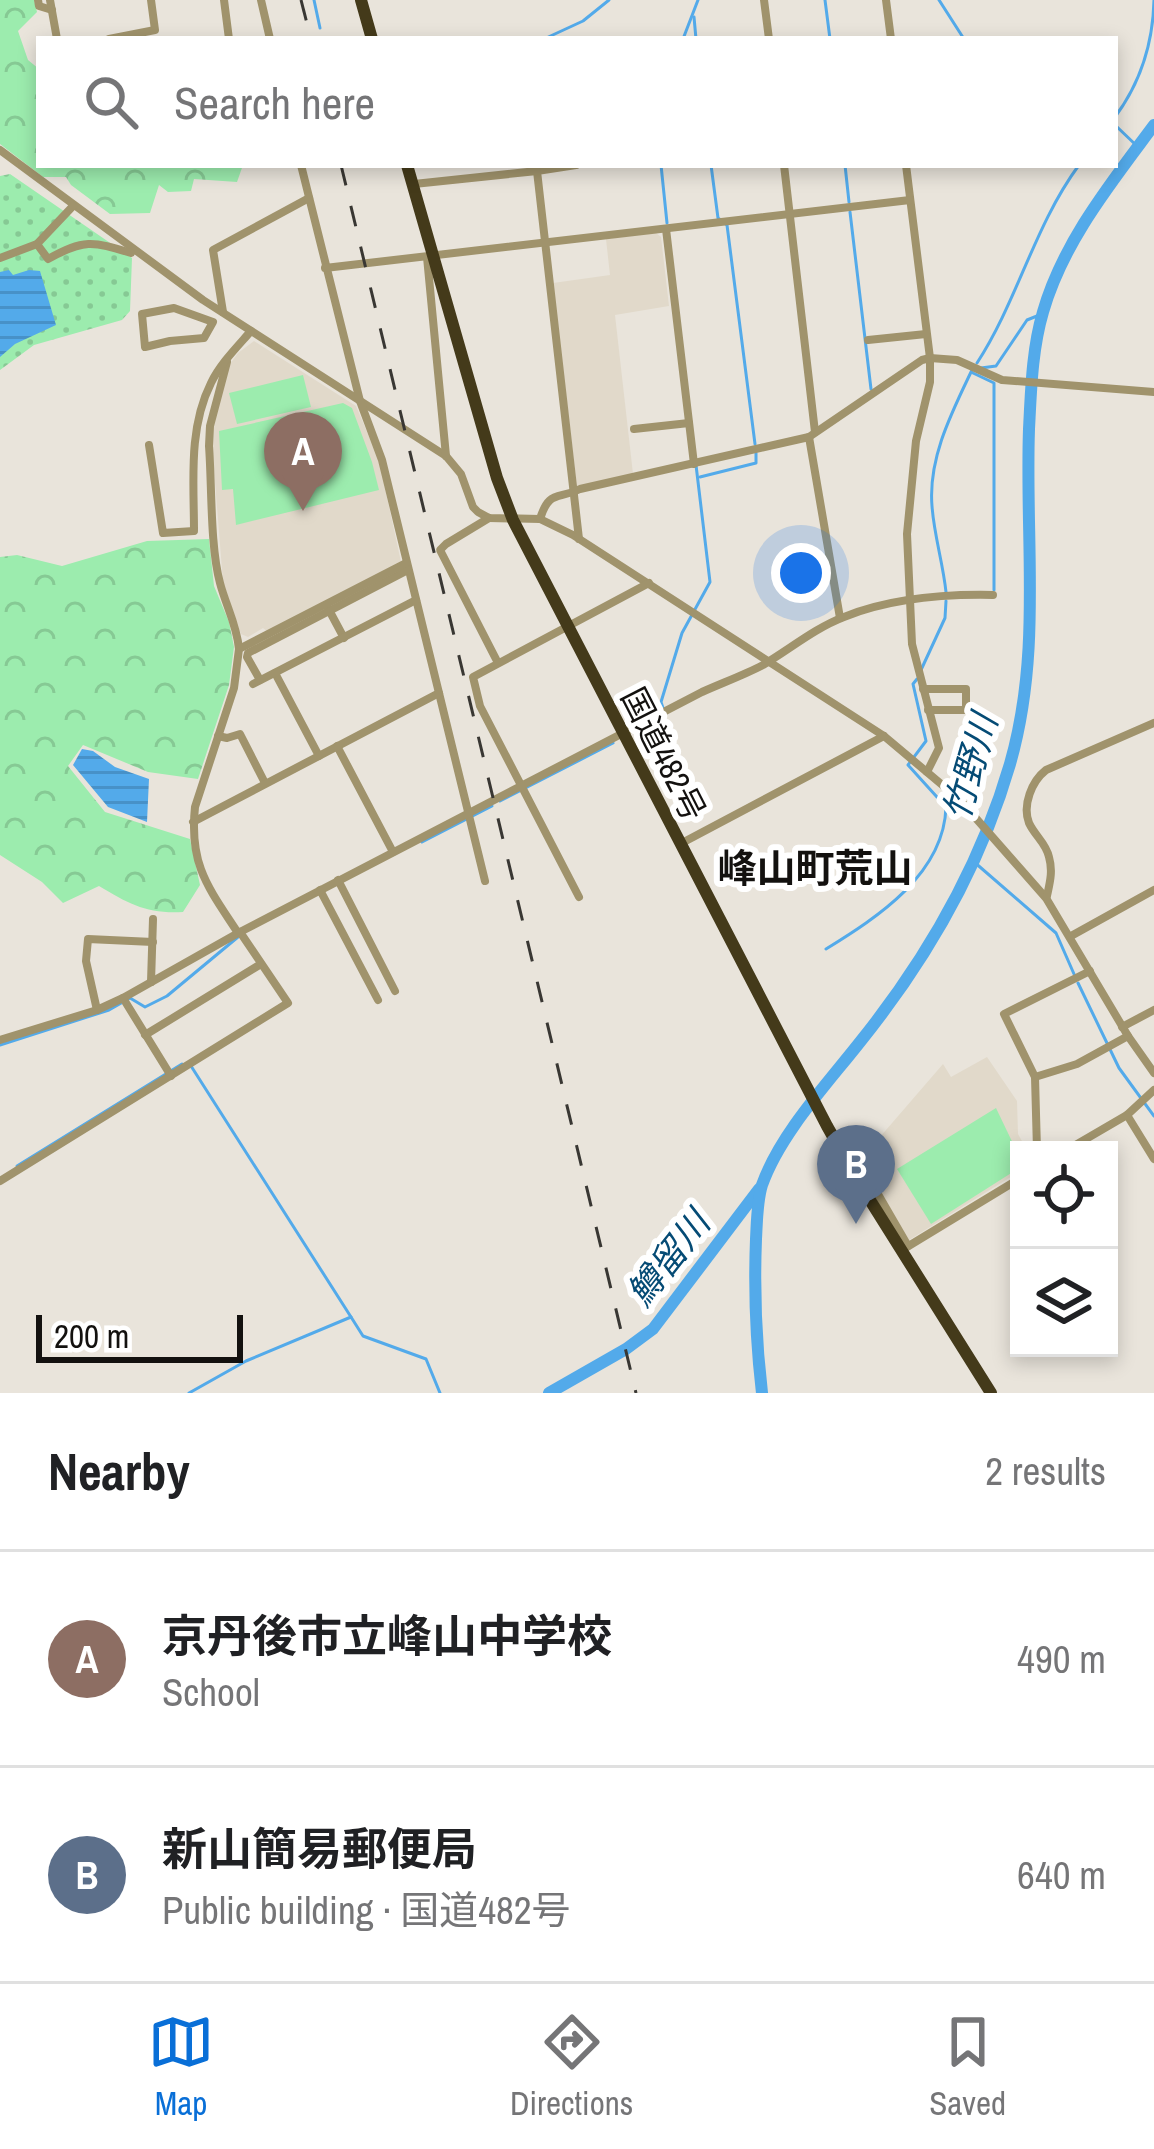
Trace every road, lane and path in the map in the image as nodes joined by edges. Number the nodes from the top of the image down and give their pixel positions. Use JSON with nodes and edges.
{"nodes":[{"id":1,"x":38,"y":0,"type":"edge"},
{"id":2,"x":151,"y":0,"type":"edge"},
{"id":3,"x":224,"y":0,"type":"edge"},
{"id":4,"x":261,"y":0,"type":"edge"},
{"id":5,"x":361,"y":0,"type":"edge"},
{"id":6,"x":764,"y":0,"type":"edge"},
{"id":7,"x":886,"y":0,"type":"edge"},
{"id":8,"x":51,"y":2,"type":"edge"},
{"id":9,"x":57,"y":36,"type":"edge"},
{"id":10,"x":125,"y":36,"type":"edge"},
{"id":11,"x":229,"y":36,"type":"edge"},
{"id":12,"x":269,"y":36,"type":"edge"},
{"id":13,"x":371,"y":36,"type":"edge"},
{"id":14,"x":769,"y":36,"type":"edge"},
{"id":15,"x":890,"y":36,"type":"edge"},
{"id":16,"x":0,"y":150,"type":"edge"},
{"id":17,"x":302,"y":168,"type":"edge"},
{"id":18,"x":408,"y":168,"type":"edge"},
{"id":19,"x":556,"y":168,"type":"edge"},
{"id":20,"x":784,"y":168,"type":"edge"},
{"id":21,"x":906,"y":168,"type":"edge"},
{"id":22,"x":537,"y":171,"type":"junction"},
{"id":23,"x":412,"y":184,"type":"junction"},
{"id":24,"x":309,"y":198,"type":"junction"},
{"id":25,"x":910,"y":200,"type":"junction"},
{"id":26,"x":73,"y":206,"type":"junction"},
{"id":27,"x":790,"y":214,"type":"junction"},
{"id":28,"x":666,"y":229,"type":"junction"},
{"id":29,"x":544,"y":242,"type":"junction"},
{"id":30,"x":38,"y":244,"type":"junction"},
{"id":31,"x":140,"y":255,"type":"junction"},
{"id":32,"x":430,"y":256,"type":"junction"},
{"id":33,"x":0,"y":258,"type":"edge"},
{"id":34,"x":325,"y":268,"type":"junction"},
{"id":35,"x":202,"y":300,"type":"junction"},
{"id":36,"x":223,"y":313,"type":"junction"},
{"id":37,"x":198,"y":317,"type":"junction"},
{"id":38,"x":251,"y":331,"type":"junction"},
{"id":39,"x":926,"y":334,"type":"junction"},
{"id":40,"x":868,"y":340,"type":"dead end"},
{"id":41,"x":228,"y":357,"type":"junction"},
{"id":42,"x":930,"y":358,"type":"junction"},
{"id":43,"x":1154,"y":392,"type":"edge"},
{"id":44,"x":360,"y":401,"type":"junction"},
{"id":45,"x":689,"y":423,"type":"junction"},
{"id":46,"x":634,"y":429,"type":"dead end"},
{"id":47,"x":812,"y":434,"type":"junction"},
{"id":48,"x":149,"y":445,"type":"dead end"},
{"id":49,"x":446,"y":456,"type":"junction"},
{"id":50,"x":694,"y":464,"type":"junction"},
{"id":51,"x":574,"y":492,"type":"junction"},
{"id":52,"x":489,"y":518,"type":"junction"},
{"id":53,"x":540,"y":519,"type":"junction"},
{"id":54,"x":513,"y":520,"type":"junction"},
{"id":55,"x":580,"y":539,"type":"junction"},
{"id":56,"x":407,"y":566,"type":"junction"},
{"id":57,"x":649,"y":583,"type":"junction"},
{"id":58,"x":993,"y":595,"type":"dead end"},
{"id":59,"x":416,"y":600,"type":"junction"},
{"id":60,"x":910,"y":600,"type":"junction"},
{"id":61,"x":329,"y":610,"type":"junction"},
{"id":62,"x":840,"y":618,"type":"junction"},
{"id":63,"x":567,"y":626,"type":"junction"},
{"id":64,"x":344,"y":638,"type":"junction"},
{"id":65,"x":239,"y":649,"type":"junction"},
{"id":66,"x":769,"y":661,"type":"junction"},
{"id":67,"x":498,"y":663,"type":"junction"},
{"id":68,"x":275,"y":673,"type":"junction"},
{"id":69,"x":923,"y":689,"type":"junction"},
{"id":70,"x":439,"y":693,"type":"junction"},
{"id":71,"x":928,"y":710,"type":"junction"},
{"id":72,"x":1153,"y":725,"type":"edge"},
{"id":73,"x":623,"y":734,"type":"junction"},
{"id":74,"x":218,"y":736,"type":"junction"},
{"id":75,"x":884,"y":736,"type":"junction"},
{"id":76,"x":338,"y":746,"type":"junction"},
{"id":77,"x":319,"y":756,"type":"junction"},
{"id":78,"x":927,"y":772,"type":"junction"},
{"id":79,"x":265,"y":783,"type":"junction"},
{"id":80,"x":521,"y":787,"type":"junction"},
{"id":81,"x":468,"y":814,"type":"junction"},
{"id":82,"x":194,"y":821,"type":"junction"},
{"id":83,"x":680,"y":844,"type":"junction"},
{"id":84,"x":393,"y":852,"type":"junction"},
{"id":85,"x":338,"y":880,"type":"junction"},
{"id":86,"x":485,"y":881,"type":"dead end"},
{"id":87,"x":320,"y":890,"type":"junction"},
{"id":88,"x":1154,"y":890,"type":"edge"},
{"id":89,"x":579,"y":897,"type":"dead end"},
{"id":90,"x":1046,"y":898,"type":"junction"},
{"id":91,"x":153,"y":920,"type":"dead end"},
{"id":92,"x":239,"y":933,"type":"junction"},
{"id":93,"x":1071,"y":935,"type":"junction"},
{"id":94,"x":153,"y":942,"type":"junction"},
{"id":95,"x":261,"y":964,"type":"junction"},
{"id":96,"x":1090,"y":971,"type":"junction"},
{"id":97,"x":151,"y":982,"type":"junction"},
{"id":98,"x":395,"y":991,"type":"dead end"},
{"id":99,"x":123,"y":998,"type":"junction"},
{"id":100,"x":377,"y":1000,"type":"dead end"},
{"id":101,"x":97,"y":1010,"type":"junction"},
{"id":102,"x":1154,"y":1010,"type":"edge"},
{"id":103,"x":1125,"y":1031,"type":"junction"},
{"id":104,"x":145,"y":1034,"type":"junction"},
{"id":105,"x":0,"y":1040,"type":"edge"},
{"id":106,"x":1154,"y":1073,"type":"edge"},
{"id":107,"x":171,"y":1076,"type":"junction"},
{"id":108,"x":1035,"y":1077,"type":"junction"},
{"id":109,"x":1154,"y":1090,"type":"edge"},
{"id":110,"x":1127,"y":1115,"type":"junction"},
{"id":111,"x":1037,"y":1141,"type":"edge"},
{"id":112,"x":1082,"y":1141,"type":"edge"},
{"id":113,"x":856,"y":1158,"type":"dead end"},
{"id":114,"x":1154,"y":1159,"type":"edge"},
{"id":115,"x":0,"y":1181,"type":"edge"},
{"id":116,"x":1010,"y":1184,"type":"edge"},
{"id":117,"x":905,"y":1248,"type":"junction"},
{"id":118,"x":991,"y":1393,"type":"edge"}],
"edges":[{"from":1,"to":8,"type":"street"},
{"from":2,"to":10,"type":"street"},
{"from":3,"to":11,"type":"street"},
{"from":4,"to":12,"type":"street"},
{"from":5,"to":13,"type":"highway"},
{"from":6,"to":14,"type":"street"},
{"from":7,"to":15,"type":"street"},
{"from":8,"to":9,"type":"street"},
{"from":16,"to":26,"type":"street"},
{"from":17,"to":24,"type":"street"},
{"from":18,"to":23,"type":"highway","name":"国道482号"},
{"from":19,"to":22,"type":"street"},
{"from":20,"to":27,"type":"street"},
{"from":21,"to":25,"type":"street"},
{"from":22,"to":23,"type":"street"},
{"from":22,"to":29,"type":"street"},
{"from":23,"to":32,"type":"highway","name":"国道482号"},
{"from":24,"to":34,"type":"street"},
{"from":24,"to":36,"type":"street"},
{"from":25,"to":27,"type":"street"},
{"from":25,"to":39,"type":"street"},
{"from":26,"to":30,"type":"street"},
{"from":26,"to":31,"type":"street"},
{"from":27,"to":28,"type":"street"},
{"from":27,"to":47,"type":"street"},
{"from":28,"to":29,"type":"street"},
{"from":28,"to":45,"type":"street"},
{"from":29,"to":32,"type":"street"},
{"from":29,"to":51,"type":"street"},
{"from":30,"to":31,"type":"street"},
{"from":30,"to":33,"type":"street"},
{"from":31,"to":35,"type":"street"},
{"from":32,"to":34,"type":"street"},
{"from":32,"to":49,"type":"street"},
{"from":32,"to":54,"type":"highway","name":"国道482号"},
{"from":34,"to":44,"type":"street"},
{"from":35,"to":36,"type":"street"},
{"from":35,"to":37,"type":"street"},
{"from":36,"to":38,"type":"street"},
{"from":37,"to":37,"type":"street"},
{"from":38,"to":41,"type":"street"},
{"from":38,"to":44,"type":"street"},
{"from":39,"to":40,"type":"street"},
{"from":39,"to":42,"type":"street"},
{"from":41,"to":48,"type":"street"},
{"from":41,"to":65,"type":"street"},
{"from":42,"to":43,"type":"street"},
{"from":42,"to":47,"type":"street"},
{"from":42,"to":60,"type":"street"},
{"from":44,"to":49,"type":"street"},
{"from":44,"to":56,"type":"street"},
{"from":45,"to":46,"type":"street"},
{"from":45,"to":50,"type":"street"},
{"from":47,"to":50,"type":"street"},
{"from":47,"to":62,"type":"street"},
{"from":49,"to":52,"type":"street"},
{"from":50,"to":51,"type":"street"},
{"from":51,"to":53,"type":"street"},
{"from":51,"to":55,"type":"street"},
{"from":52,"to":54,"type":"street"},
{"from":52,"to":67,"type":"street"},
{"from":53,"to":54,"type":"street"},
{"from":53,"to":55,"type":"street"},
{"from":54,"to":63,"type":"highway","name":"国道482号"},
{"from":55,"to":57,"type":"street"},
{"from":56,"to":59,"type":"street"},
{"from":56,"to":61,"type":"street"},
{"from":56,"to":65,"type":"street"},
{"from":57,"to":63,"type":"street"},
{"from":57,"to":66,"type":"street"},
{"from":58,"to":60,"type":"street"},
{"from":59,"to":64,"type":"street"},
{"from":59,"to":70,"type":"street"},
{"from":60,"to":62,"type":"street"},
{"from":60,"to":69,"type":"street"},
{"from":61,"to":64,"type":"street"},
{"from":61,"to":68,"type":"street"},
{"from":62,"to":66,"type":"street"},
{"from":63,"to":67,"type":"street"},
{"from":63,"to":73,"type":"highway","name":"国道482号"},
{"from":64,"to":68,"type":"street"},
{"from":65,"to":74,"type":"street"},
{"from":66,"to":73,"type":"street"},
{"from":66,"to":75,"type":"street"},
{"from":67,"to":80,"type":"street"},
{"from":68,"to":77,"type":"street"},
{"from":69,"to":71,"type":"street"},
{"from":69,"to":71,"type":"street"},
{"from":70,"to":76,"type":"street"},
{"from":70,"to":81,"type":"street"},
{"from":71,"to":78,"type":"street"},
{"from":72,"to":90,"type":"street"},
{"from":73,"to":80,"type":"street"},
{"from":73,"to":83,"type":"highway","name":"国道482号"},
{"from":74,"to":79,"type":"street"},
{"from":74,"to":82,"type":"street"},
{"from":75,"to":78,"type":"street"},
{"from":75,"to":83,"type":"street"},
{"from":76,"to":77,"type":"street"},
{"from":76,"to":84,"type":"street"},
{"from":77,"to":79,"type":"street"},
{"from":78,"to":90,"type":"street"},
{"from":79,"to":82,"type":"street"},
{"from":80,"to":81,"type":"street"},
{"from":80,"to":89,"type":"street"},
{"from":81,"to":84,"type":"street"},
{"from":81,"to":86,"type":"street"},
{"from":82,"to":92,"type":"street"},
{"from":83,"to":117,"type":"highway","name":"国道482号"},
{"from":84,"to":85,"type":"street"},
{"from":85,"to":87,"type":"street"},
{"from":85,"to":98,"type":"street"},
{"from":87,"to":92,"type":"street"},
{"from":87,"to":100,"type":"street"},
{"from":88,"to":93,"type":"street"},
{"from":90,"to":93,"type":"street"},
{"from":91,"to":94,"type":"street"},
{"from":92,"to":95,"type":"street"},
{"from":92,"to":97,"type":"street"},
{"from":93,"to":96,"type":"street"},
{"from":94,"to":97,"type":"street"},
{"from":94,"to":101,"type":"street"},
{"from":95,"to":104,"type":"street"},
{"from":95,"to":107,"type":"street"},
{"from":96,"to":103,"type":"street"},
{"from":96,"to":108,"type":"street"},
{"from":97,"to":99,"type":"street"},
{"from":99,"to":101,"type":"street"},
{"from":99,"to":104,"type":"street"},
{"from":101,"to":105,"type":"street"},
{"from":102,"to":103,"type":"street"},
{"from":103,"to":106,"type":"street"},
{"from":103,"to":108,"type":"street"},
{"from":104,"to":107,"type":"street"},
{"from":107,"to":115,"type":"street"},
{"from":108,"to":111,"type":"street"},
{"from":109,"to":110,"type":"street"},
{"from":110,"to":112,"type":"street"},
{"from":110,"to":114,"type":"street"},
{"from":113,"to":117,"type":"street"},
{"from":116,"to":117,"type":"street"},
{"from":117,"to":118,"type":"highway","name":"国道482号"}]}
